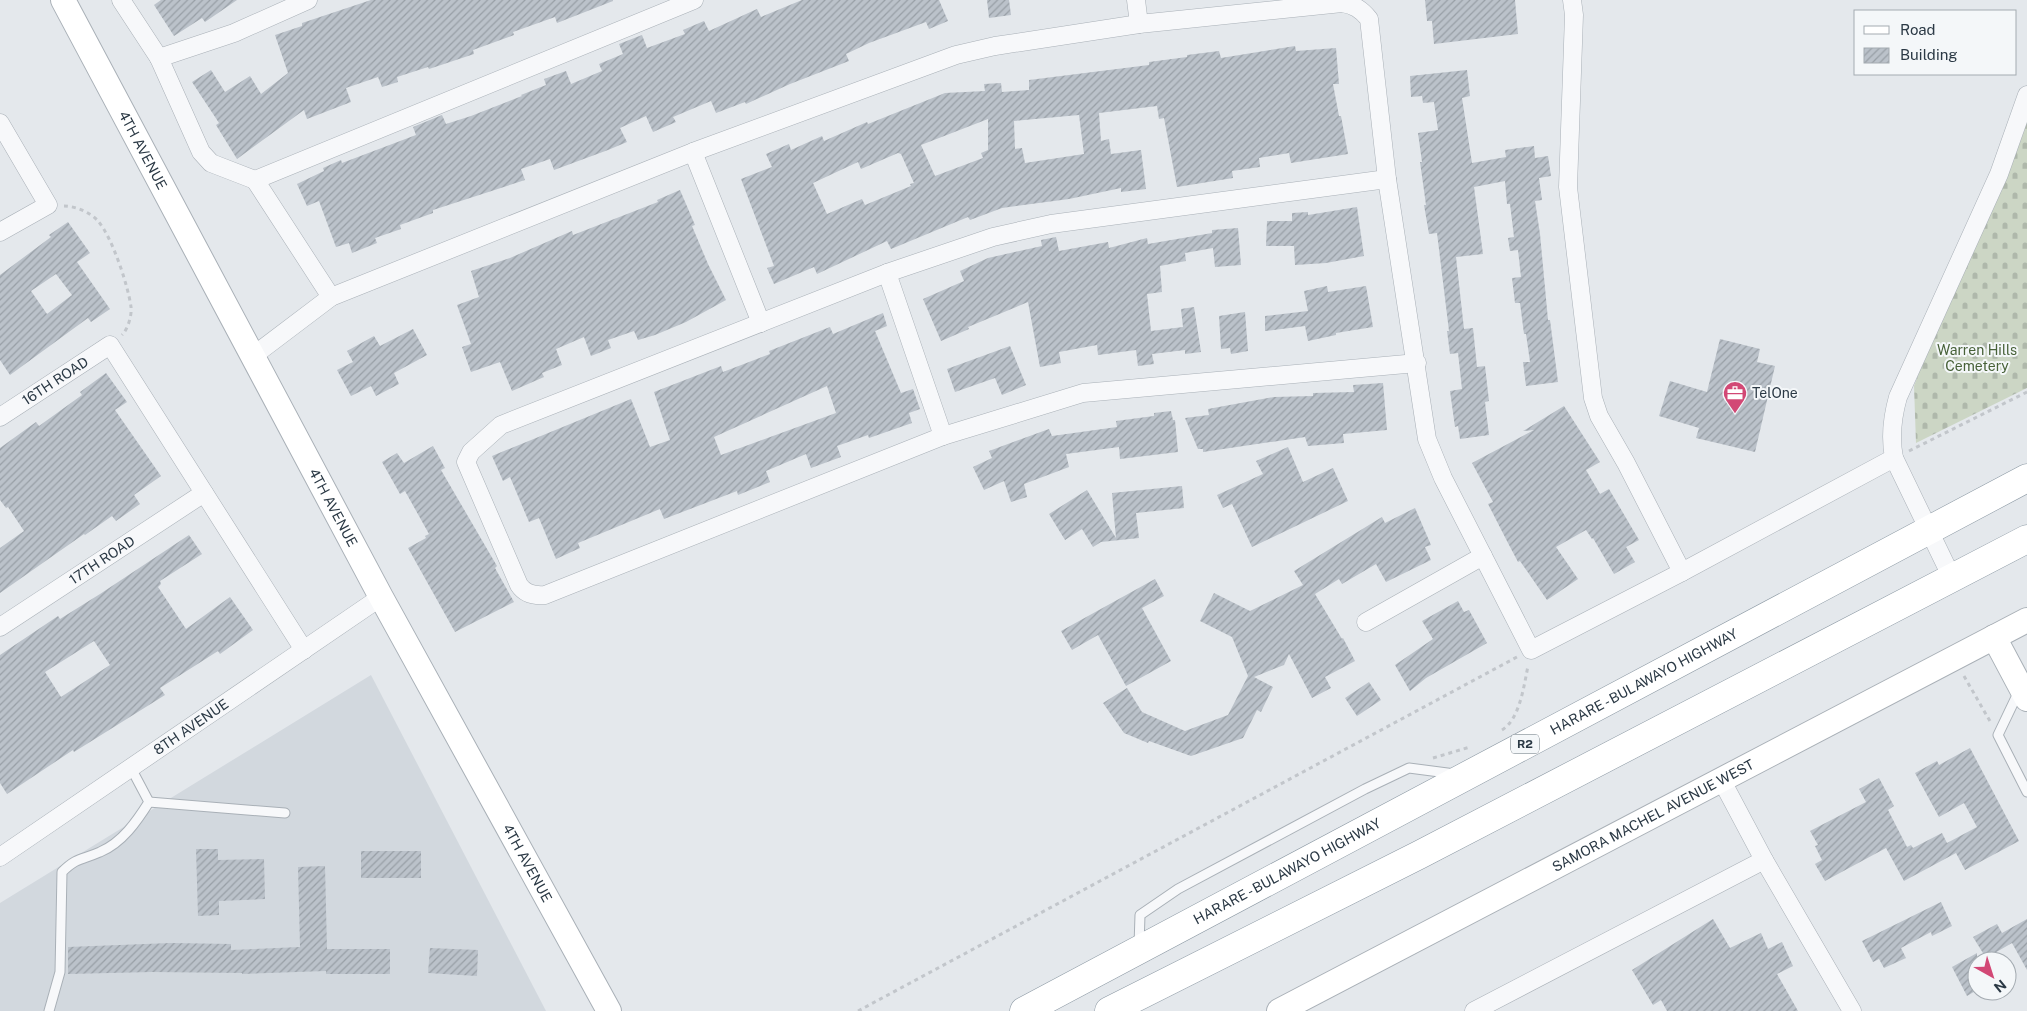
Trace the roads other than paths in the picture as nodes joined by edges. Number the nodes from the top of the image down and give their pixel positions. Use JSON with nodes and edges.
{"nodes":[{"id":1,"x":63,"y":0,"type":"edge"},
{"id":2,"x":121,"y":0,"type":"edge"},
{"id":3,"x":308,"y":0,"type":"edge"},
{"id":4,"x":694,"y":0,"type":"edge"},
{"id":5,"x":1136,"y":0,"type":"edge"},
{"id":6,"x":1572,"y":0,"type":"edge"},
{"id":7,"x":1139,"y":24,"type":"junction"},
{"id":8,"x":159,"y":58,"type":"junction"},
{"id":9,"x":2027,"y":95,"type":"edge"},
{"id":10,"x":0,"y":123,"type":"edge"},
{"id":11,"x":693,"y":152,"type":"junction"},
{"id":12,"x":1387,"y":179,"type":"junction"},
{"id":13,"x":255,"y":180,"type":"junction"},
{"id":14,"x":0,"y":232,"type":"edge"},
{"id":15,"x":887,"y":273,"type":"junction"},
{"id":16,"x":331,"y":297,"type":"junction"},
{"id":17,"x":762,"y":323,"type":"junction"},
{"id":18,"x":253,"y":356,"type":"junction"},
{"id":19,"x":1417,"y":362,"type":"junction"},
{"id":20,"x":0,"y":417,"type":"edge"},
{"id":21,"x":943,"y":436,"type":"junction"},
{"id":22,"x":1894,"y":458,"type":"junction"},
{"id":23,"x":2027,"y":478,"type":"edge"},
{"id":24,"x":204,"y":493,"type":"junction"},
{"id":25,"x":1929,"y":529,"type":"junction"},
{"id":26,"x":2027,"y":539,"type":"edge"},
{"id":27,"x":1483,"y":556,"type":"junction"},
{"id":28,"x":1682,"y":572,"type":"junction"},
{"id":29,"x":1952,"y":578,"type":"junction"},
{"id":30,"x":381,"y":597,"type":"junction"},
{"id":31,"x":2027,"y":620,"type":"edge"},
{"id":32,"x":1366,"y":622,"type":"dead end"},
{"id":33,"x":0,"y":627,"type":"edge"},
{"id":34,"x":1994,"y":638,"type":"junction"},
{"id":35,"x":304,"y":650,"type":"junction"},
{"id":36,"x":2025,"y":691,"type":"edge"},
{"id":37,"x":131,"y":768,"type":"junction"},
{"id":38,"x":1465,"y":775,"type":"junction"},
{"id":39,"x":1722,"y":781,"type":"junction"},
{"id":40,"x":2027,"y":792,"type":"edge"},
{"id":41,"x":149,"y":802,"type":"junction"},
{"id":42,"x":285,"y":813,"type":"dead end"},
{"id":43,"x":0,"y":856,"type":"edge"},
{"id":44,"x":1764,"y":860,"type":"junction"},
{"id":45,"x":1138,"y":949,"type":"junction"},
{"id":46,"x":48,"y":1011,"type":"edge"},
{"id":47,"x":609,"y":1011,"type":"edge"},
{"id":48,"x":1024,"y":1011,"type":"edge"},
{"id":49,"x":1109,"y":1011,"type":"edge"},
{"id":50,"x":1279,"y":1011,"type":"edge"},
{"id":51,"x":1474,"y":1011,"type":"edge"},
{"id":52,"x":1852,"y":1011,"type":"edge"}],
"edges":[{"from":1,"to":18,"type":"street","name":"4TH AVENUE"},
{"from":2,"to":8,"type":"street"},
{"from":3,"to":8,"type":"street"},
{"from":4,"to":13,"type":"street"},
{"from":5,"to":7,"type":"street"},
{"from":6,"to":28,"type":"street"},
{"from":7,"to":11,"type":"street"},
{"from":7,"to":12,"type":"street"},
{"from":8,"to":13,"type":"street"},
{"from":9,"to":22,"type":"street"},
{"from":10,"to":14,"type":"street"},
{"from":11,"to":16,"type":"street"},
{"from":11,"to":17,"type":"street"},
{"from":12,"to":15,"type":"street"},
{"from":12,"to":19,"type":"street"},
{"from":13,"to":16,"type":"street"},
{"from":15,"to":17,"type":"street"},
{"from":15,"to":21,"type":"street"},
{"from":16,"to":18,"type":"street"},
{"from":17,"to":21,"type":"street"},
{"from":18,"to":30,"type":"street","name":"4TH AVENUE"},
{"from":19,"to":21,"type":"street"},
{"from":19,"to":27,"type":"street"},
{"from":20,"to":24,"type":"street","name":"16TH ROAD"},
{"from":22,"to":25,"type":"street"},
{"from":22,"to":28,"type":"street"},
{"from":23,"to":25,"type":"highway","name":"HARARE - BULAWAYO HIGHWAY","number":"R2"},
{"from":24,"to":33,"type":"street","name":"17TH ROAD"},
{"from":24,"to":35,"type":"street"},
{"from":25,"to":29,"type":"street"},
{"from":25,"to":38,"type":"highway","name":"HARARE - BULAWAYO HIGHWAY","number":"R2"},
{"from":26,"to":29,"type":"highway"},
{"from":27,"to":28,"type":"street"},
{"from":27,"to":32,"type":"street"},
{"from":29,"to":49,"type":"highway"},
{"from":30,"to":35,"type":"street","name":"8TH AVENUE"},
{"from":30,"to":47,"type":"street","name":"4TH AVENUE"},
{"from":31,"to":34,"type":"street","name":"SAMORA MACHEL AVENUE WEST"},
{"from":34,"to":36,"type":"street"},
{"from":34,"to":39,"type":"street","name":"SAMORA MACHEL AVENUE WEST"},
{"from":35,"to":37,"type":"street","name":"8TH AVENUE"},
{"from":36,"to":40,"type":"lane"},
{"from":37,"to":41,"type":"lane"},
{"from":37,"to":43,"type":"street","name":"8TH AVENUE"},
{"from":38,"to":45,"type":"highway","name":"HARARE - BULAWAYO HIGHWAY","number":"R2"},
{"from":38,"to":45,"type":"lane"},
{"from":39,"to":44,"type":"street"},
{"from":39,"to":50,"type":"street","name":"SAMORA MACHEL AVENUE WEST"},
{"from":41,"to":42,"type":"lane"},
{"from":41,"to":46,"type":"lane"},
{"from":44,"to":51,"type":"street"},
{"from":44,"to":52,"type":"street"},
{"from":45,"to":48,"type":"highway","name":"HARARE - BULAWAYO HIGHWAY","number":"R2"}]}
